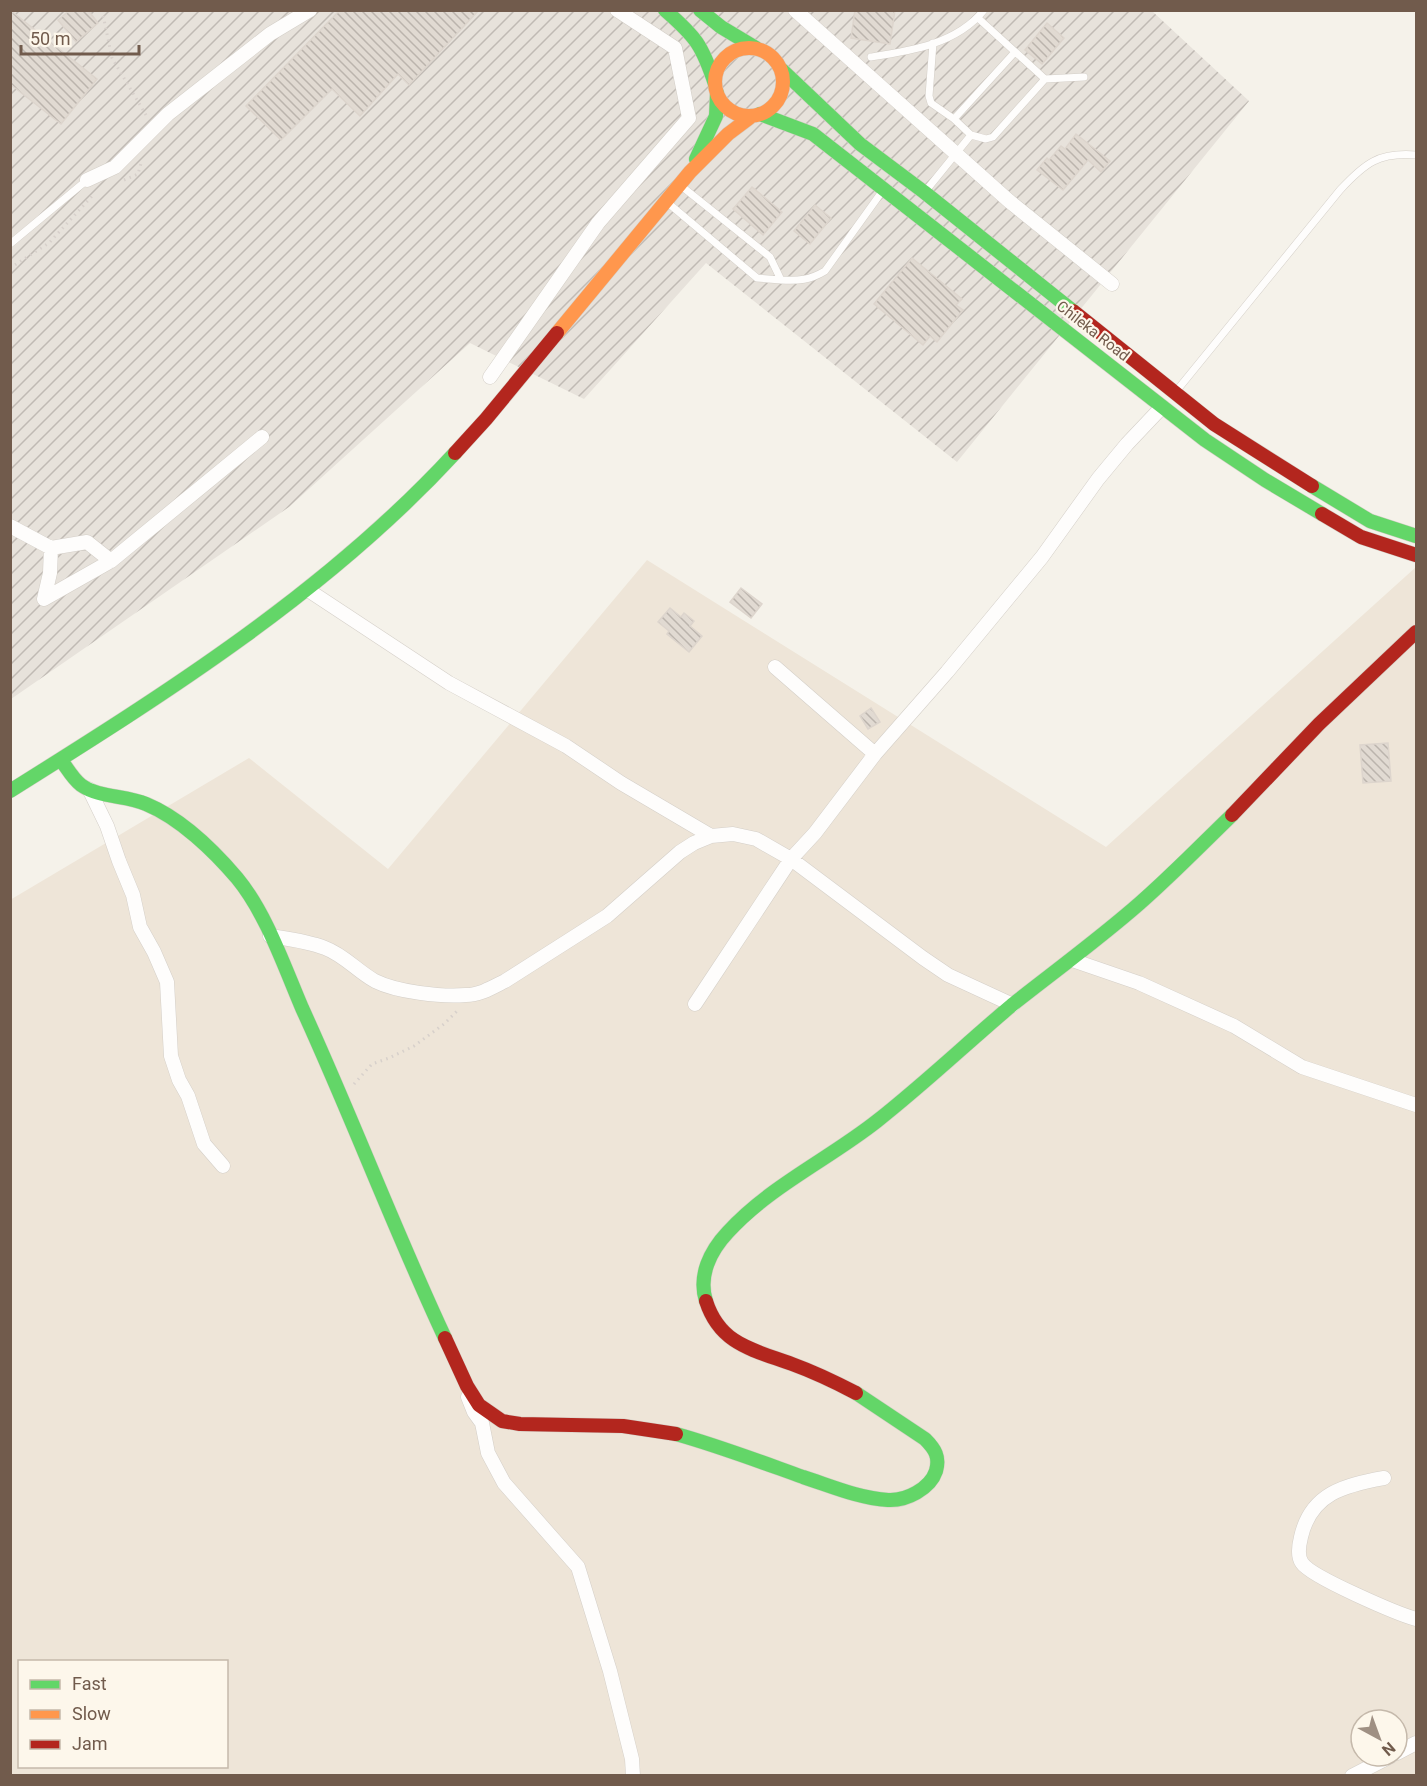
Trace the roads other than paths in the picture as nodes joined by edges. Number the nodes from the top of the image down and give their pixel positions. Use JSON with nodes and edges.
{"nodes":[{"id":1,"x":310,"y":10,"type":"edge"},
{"id":2,"x":617,"y":10,"type":"edge"},
{"id":3,"x":665,"y":10,"type":"edge"},
{"id":4,"x":700,"y":10,"type":"edge"},
{"id":5,"x":795,"y":10,"type":"edge"},
{"id":6,"x":984,"y":10,"type":"edge"},
{"id":7,"x":978,"y":18,"type":"junction"},
{"id":8,"x":933,"y":43,"type":"junction"},
{"id":9,"x":756,"y":48,"type":"junction"},
{"id":10,"x":1015,"y":52,"type":"junction"},
{"id":11,"x":871,"y":57,"type":"dead end"},
{"id":12,"x":782,"y":70,"type":"junction"},
{"id":13,"x":1084,"y":77,"type":"dead end"},
{"id":14,"x":1045,"y":79,"type":"junction"},
{"id":15,"x":716,"y":89,"type":"junction"},
{"id":16,"x":756,"y":115,"type":"junction"},
{"id":17,"x":954,"y":119,"type":"junction"},
{"id":18,"x":971,"y":135,"type":"junction"},
{"id":19,"x":956,"y":154,"type":"junction"},
{"id":20,"x":1416,"y":155,"type":"edge"},
{"id":21,"x":690,"y":172,"type":"junction"},
{"id":22,"x":87,"y":180,"type":"joint"},
{"id":23,"x":680,"y":185,"type":"junction"},
{"id":24,"x":885,"y":189,"type":"junction"},
{"id":25,"x":924,"y":192,"type":"junction"},
{"id":26,"x":665,"y":201,"type":"junction"},
{"id":27,"x":10,"y":243,"type":"edge"},
{"id":28,"x":781,"y":280,"type":"junction"},
{"id":29,"x":1112,"y":284,"type":"dead end"},
{"id":30,"x":490,"y":377,"type":"dead end"},
{"id":31,"x":1176,"y":392,"type":"junction"},
{"id":32,"x":1162,"y":406,"type":"junction"},
{"id":33,"x":262,"y":437,"type":"dead end"},
{"id":34,"x":10,"y":526,"type":"edge"},
{"id":35,"x":1416,"y":536,"type":"edge"},
{"id":36,"x":51,"y":548,"type":"junction"},
{"id":37,"x":1416,"y":555,"type":"edge"},
{"id":38,"x":111,"y":561,"type":"junction"},
{"id":39,"x":308,"y":590,"type":"junction"},
{"id":40,"x":1416,"y":632,"type":"edge"},
{"id":41,"x":775,"y":667,"type":"dead end"},
{"id":42,"x":875,"y":754,"type":"junction"},
{"id":43,"x":61,"y":760,"type":"junction"},
{"id":44,"x":89,"y":789,"type":"junction"},
{"id":45,"x":10,"y":791,"type":"edge"},
{"id":46,"x":711,"y":836,"type":"junction"},
{"id":47,"x":792,"y":859,"type":"junction"},
{"id":48,"x":270,"y":936,"type":"junction"},
{"id":49,"x":1072,"y":960,"type":"junction"},
{"id":50,"x":695,"y":1004,"type":"dead end"},
{"id":51,"x":1013,"y":1005,"type":"junction"},
{"id":52,"x":1416,"y":1105,"type":"edge"},
{"id":53,"x":223,"y":1166,"type":"dead end"},
{"id":54,"x":467,"y":1386,"type":"junction"},
{"id":55,"x":1384,"y":1478,"type":"dead end"},
{"id":56,"x":1416,"y":1619,"type":"edge"},
{"id":57,"x":1368,"y":1768,"type":"edge"},
{"id":58,"x":633,"y":1771,"type":"edge"},
{"id":59,"x":645,"y":1776,"type":"edge"},
{"id":60,"x":1352,"y":1776,"type":"edge"}],
"edges":[{"from":1,"to":22,"type":"street"},
{"from":2,"to":30,"type":"street"},
{"from":3,"to":15,"type":"main road","name":"Chileka Road"},
{"from":4,"to":9,"type":"main road","name":"Chileka Road"},
{"from":5,"to":19,"type":"street"},
{"from":6,"to":7,"type":"lane"},
{"from":7,"to":8,"type":"lane"},
{"from":7,"to":10,"type":"lane"},
{"from":8,"to":11,"type":"lane"},
{"from":8,"to":17,"type":"lane"},
{"from":9,"to":12,"type":"main road","name":"Chileka Road"},
{"from":9,"to":15,"type":"main road"},
{"from":10,"to":14,"type":"lane"},
{"from":10,"to":17,"type":"lane"},
{"from":12,"to":16,"type":"main road"},
{"from":12,"to":25,"type":"main road","name":"Chileka Road"},
{"from":13,"to":14,"type":"lane"},
{"from":14,"to":18,"type":"lane"},
{"from":15,"to":16,"type":"main road","name":"Chileka Road"},
{"from":15,"to":21,"type":"main road"},
{"from":16,"to":21,"type":"main road"},
{"from":16,"to":24,"type":"main road","name":"Chileka Road"},
{"from":17,"to":18,"type":"lane"},
{"from":18,"to":19,"type":"lane"},
{"from":19,"to":25,"type":"lane"},
{"from":19,"to":29,"type":"street"},
{"from":20,"to":31,"type":"lane"},
{"from":21,"to":23,"type":"main road"},
{"from":22,"to":27,"type":"lane"},
{"from":23,"to":26,"type":"main road"},
{"from":23,"to":28,"type":"lane"},
{"from":24,"to":28,"type":"lane"},
{"from":24,"to":32,"type":"main road","name":"Chileka Road"},
{"from":25,"to":31,"type":"main road","name":"Chileka Road"},
{"from":26,"to":28,"type":"lane"},
{"from":26,"to":39,"type":"main road"},
{"from":31,"to":35,"type":"main road","name":"Chileka Road"},
{"from":32,"to":37,"type":"main road","name":"Chileka Road"},
{"from":32,"to":42,"type":"street"},
{"from":33,"to":38,"type":"street"},
{"from":34,"to":36,"type":"street"},
{"from":36,"to":38,"type":"street"},
{"from":36,"to":38,"type":"street"},
{"from":39,"to":43,"type":"main road"},
{"from":39,"to":46,"type":"street"},
{"from":40,"to":49,"type":"main road"},
{"from":41,"to":42,"type":"street"},
{"from":42,"to":47,"type":"street"},
{"from":43,"to":44,"type":"main road"},
{"from":43,"to":45,"type":"main road"},
{"from":44,"to":48,"type":"main road"},
{"from":44,"to":53,"type":"street"},
{"from":46,"to":47,"type":"street"},
{"from":46,"to":48,"type":"street"},
{"from":47,"to":50,"type":"street"},
{"from":47,"to":51,"type":"street"},
{"from":48,"to":54,"type":"main road"},
{"from":49,"to":51,"type":"main road"},
{"from":49,"to":52,"type":"street"},
{"from":51,"to":54,"type":"main road"},
{"from":54,"to":58,"type":"street"},
{"from":55,"to":56,"type":"street"},
{"from":57,"to":60,"type":"street"},
{"from":58,"to":59,"type":"street"}]}
